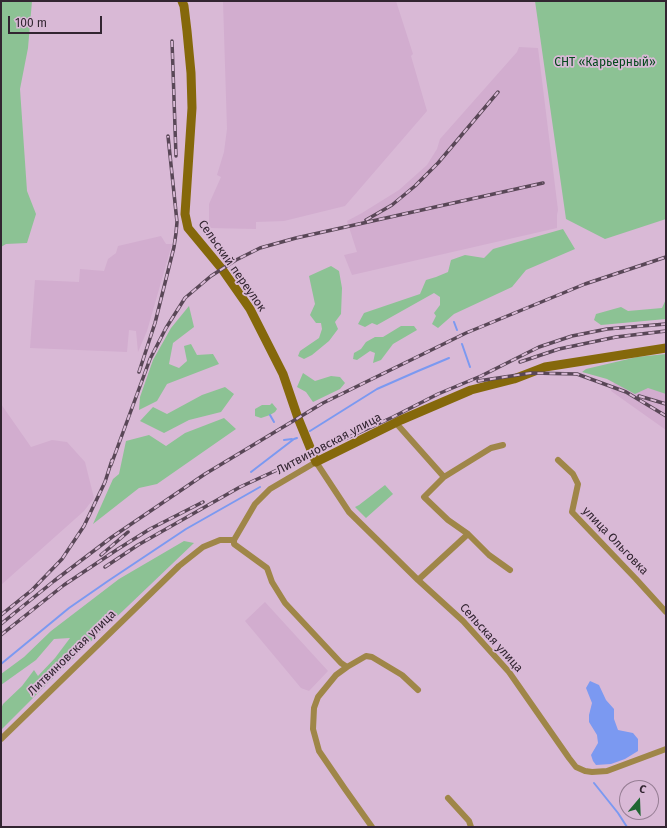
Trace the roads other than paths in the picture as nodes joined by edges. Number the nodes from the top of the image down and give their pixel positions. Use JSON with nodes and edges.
{"nodes":[{"id":1,"x":182,"y":1,"type":"edge"},
{"id":2,"x":666,"y":348,"type":"edge"},
{"id":3,"x":396,"y":423,"type":"junction"},
{"id":4,"x":503,"y":445,"type":"dead end"},
{"id":5,"x":558,"y":460,"type":"dead end"},
{"id":6,"x":316,"y":462,"type":"junction"},
{"id":7,"x":444,"y":477,"type":"junction"},
{"id":8,"x":468,"y":534,"type":"junction"},
{"id":9,"x":234,"y":540,"type":"junction"},
{"id":10,"x":510,"y":570,"type":"dead end"},
{"id":11,"x":418,"y":580,"type":"junction"},
{"id":12,"x":666,"y":612,"type":"edge"},
{"id":13,"x":347,"y":667,"type":"junction"},
{"id":14,"x":418,"y":690,"type":"dead end"},
{"id":15,"x":1,"y":739,"type":"edge"},
{"id":16,"x":666,"y":749,"type":"edge"},
{"id":17,"x":448,"y":798,"type":"dead end"},
{"id":18,"x":372,"y":827,"type":"edge"},
{"id":19,"x":471,"y":827,"type":"edge"}],
"edges":[{"from":1,"to":6,"type":"street","name":"Сельский переулок"},
{"from":2,"to":3,"type":"street","name":"Литвиновская улица"},
{"from":3,"to":6,"type":"street","name":"Литвиновская улица"},
{"from":3,"to":7,"type":"street"},
{"from":4,"to":7,"type":"street"},
{"from":5,"to":12,"type":"street","name":"улица Ольговка"},
{"from":6,"to":9,"type":"street","name":"Литвиновская улица"},
{"from":6,"to":11,"type":"street","name":"Сельская улица"},
{"from":7,"to":8,"type":"street"},
{"from":8,"to":10,"type":"street"},
{"from":8,"to":11,"type":"street"},
{"from":9,"to":13,"type":"street"},
{"from":9,"to":15,"type":"street","name":"Литвиновская улица"},
{"from":11,"to":16,"type":"street","name":"Сельская улица"},
{"from":13,"to":14,"type":"street"},
{"from":13,"to":18,"type":"street"},
{"from":17,"to":19,"type":"street"}]}
